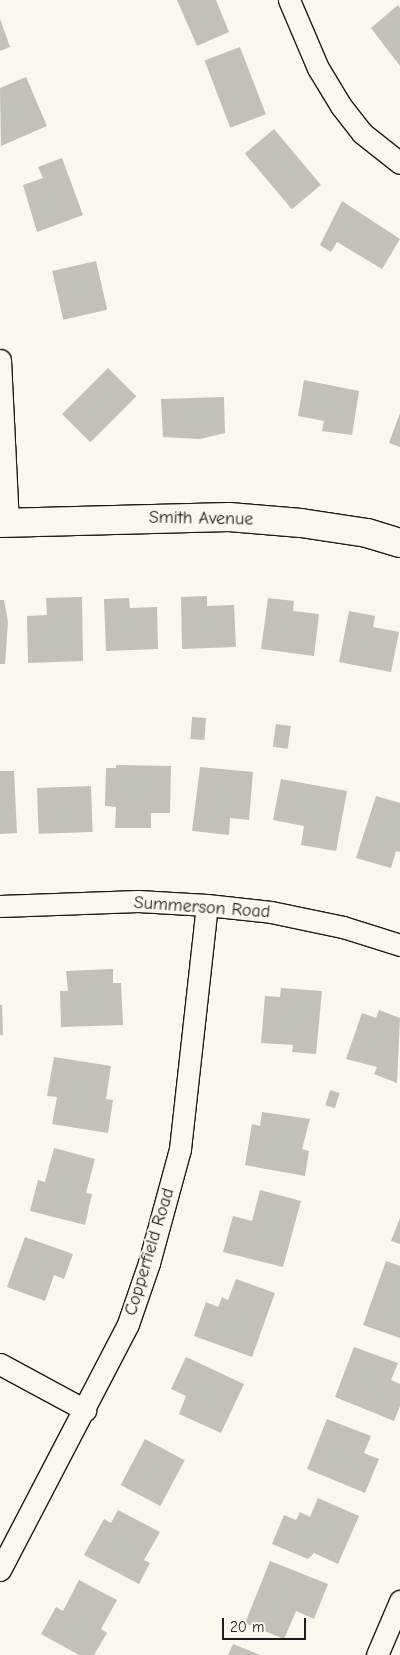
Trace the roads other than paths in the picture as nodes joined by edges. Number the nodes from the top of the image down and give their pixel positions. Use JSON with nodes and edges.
{"nodes":[{"id":1,"x":288,"y":0,"type":"edge"},
{"id":2,"x":400,"y":163,"type":"edge"},
{"id":3,"x":0,"y":360,"type":"edge"},
{"id":4,"x":4,"y":523,"type":"edge"},
{"id":5,"x":400,"y":543,"type":"edge"},
{"id":6,"x":207,"y":905,"type":"junction"},
{"id":7,"x":0,"y":906,"type":"edge"},
{"id":8,"x":400,"y":945,"type":"edge"},
{"id":9,"x":0,"y":1364,"type":"edge"},
{"id":10,"x":86,"y":1410,"type":"junction"},
{"id":11,"x":0,"y":1570,"type":"edge"},
{"id":12,"x":400,"y":1601,"type":"edge"},
{"id":13,"x":377,"y":1655,"type":"edge"}],
"edges":[{"from":1,"to":2,"type":"street"},
{"from":3,"to":4,"type":"street"},
{"from":4,"to":5,"type":"main road","name":"Smith Avenue"},
{"from":6,"to":7,"type":"street","name":"Summerson Road"},
{"from":6,"to":8,"type":"street","name":"Summerson Road"},
{"from":6,"to":10,"type":"street","name":"Copperfield Road"},
{"from":9,"to":10,"type":"street"},
{"from":10,"to":11,"type":"street","name":"Copperfield Road"},
{"from":12,"to":13,"type":"street"}]}
